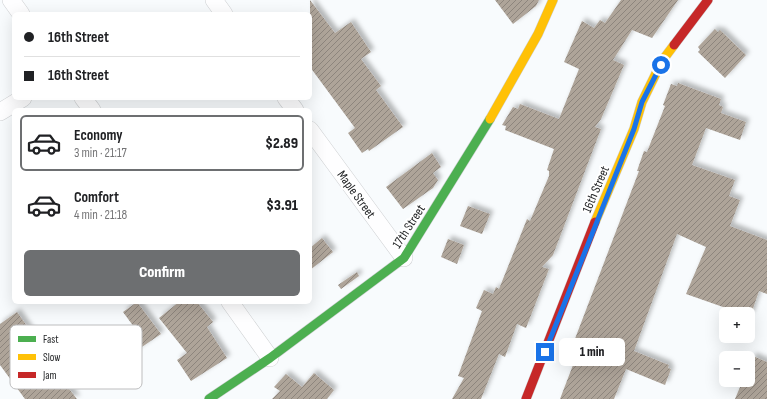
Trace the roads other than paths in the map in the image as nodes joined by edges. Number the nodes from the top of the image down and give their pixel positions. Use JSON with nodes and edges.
{"nodes":[{"id":1,"x":11,"y":0,"type":"edge"},
{"id":2,"x":214,"y":0,"type":"edge"},
{"id":3,"x":554,"y":0,"type":"edge"},
{"id":4,"x":708,"y":0,"type":"edge"},
{"id":5,"x":20,"y":12,"type":"edge"},
{"id":6,"x":223,"y":12,"type":"edge"},
{"id":7,"x":20,"y":100,"type":"edge"},
{"id":8,"x":0,"y":112,"type":"edge"},
{"id":9,"x":312,"y":133,"type":"edge"},
{"id":10,"x":404,"y":258,"type":"junction"},
{"id":11,"x":231,"y":304,"type":"edge"},
{"id":12,"x":270,"y":358,"type":"junction"},
{"id":13,"x":209,"y":399,"type":"edge"},
{"id":14,"x":526,"y":399,"type":"edge"}],
"edges":[{"from":1,"to":5,"type":"street"},
{"from":2,"to":6,"type":"street"},
{"from":3,"to":10,"type":"street","name":"17th Street"},
{"from":4,"to":14,"type":"street","name":"16th Street"},
{"from":7,"to":8,"type":"street"},
{"from":9,"to":10,"type":"street","name":"Maple Street"},
{"from":10,"to":12,"type":"street","name":"17th Street"},
{"from":11,"to":12,"type":"street"},
{"from":12,"to":13,"type":"street","name":"17th Street"}]}
